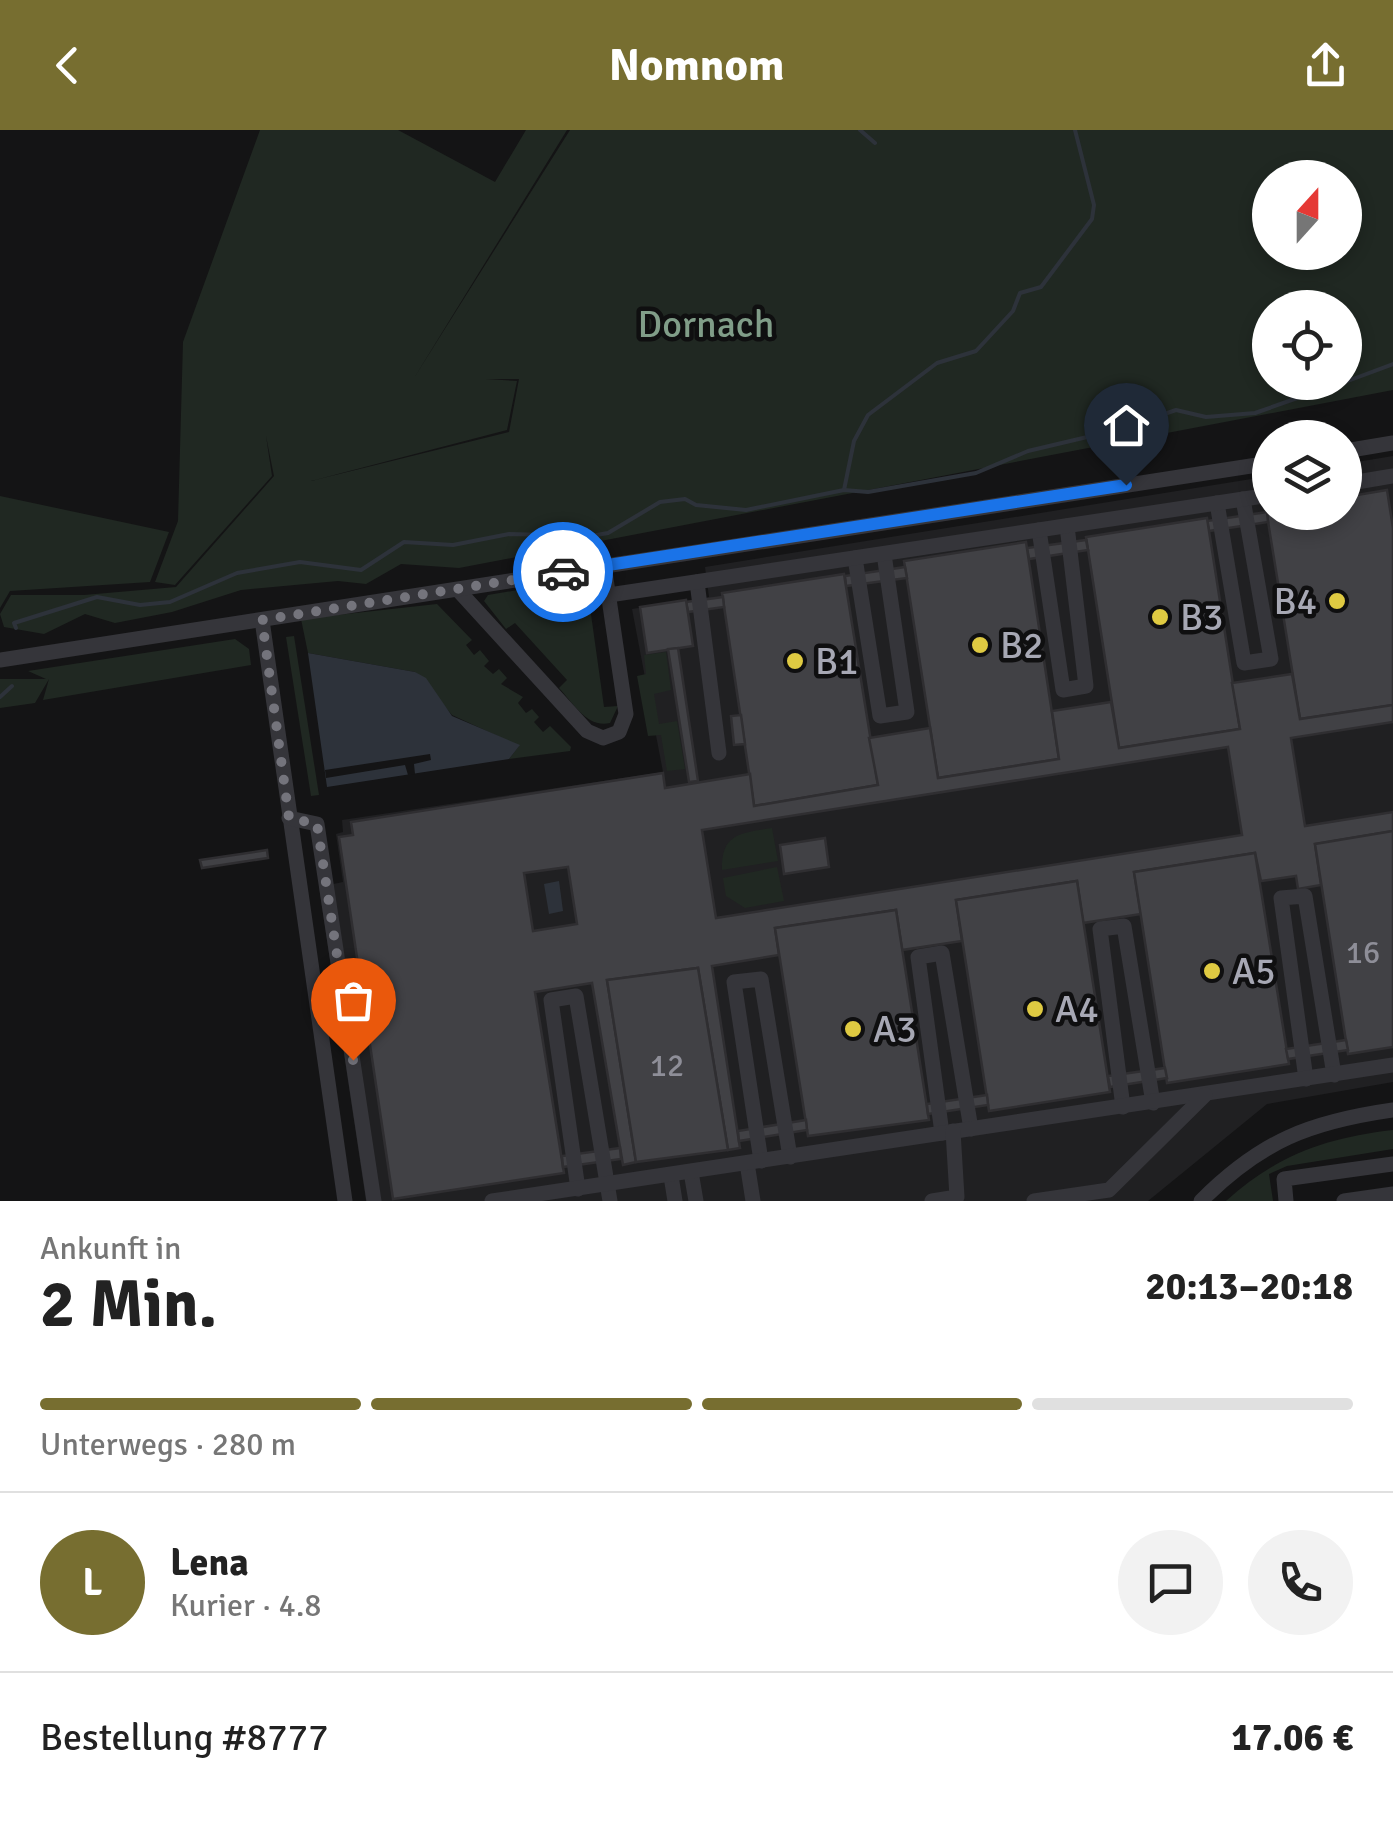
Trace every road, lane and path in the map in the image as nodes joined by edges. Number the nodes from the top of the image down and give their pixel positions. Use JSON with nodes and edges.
{"nodes":[{"id":1,"x":1393,"y":444,"type":"edge"},
{"id":2,"x":1362,"y":449,"type":"edge"},
{"id":3,"x":1252,"y":466,"type":"edge"},
{"id":4,"x":1393,"y":476,"type":"edge"},
{"id":5,"x":1362,"y":481,"type":"edge"},
{"id":6,"x":1252,"y":498,"type":"edge"},
{"id":7,"x":1244,"y":499,"type":"junction"},
{"id":8,"x":1217,"y":503,"type":"junction"},
{"id":9,"x":1067,"y":526,"type":"junction"},
{"id":10,"x":1039,"y":530,"type":"junction"},
{"id":11,"x":884,"y":554,"type":"junction"},
{"id":12,"x":854,"y":558,"type":"junction"},
{"id":13,"x":604,"y":566,"type":"junction"},
{"id":14,"x":697,"y":582,"type":"junction"},
{"id":15,"x":458,"y":590,"type":"junction"},
{"id":16,"x":608,"y":594,"type":"junction"},
{"id":17,"x":262,"y":620,"type":"junction"},
{"id":18,"x":0,"y":660,"type":"edge"},
{"id":19,"x":719,"y":753,"type":"dead end"},
{"id":20,"x":289,"y":818,"type":"junction"},
{"id":21,"x":1393,"y":1065,"type":"edge"},
{"id":22,"x":1334,"y":1074,"type":"junction"},
{"id":23,"x":1306,"y":1079,"type":"junction"},
{"id":24,"x":1205,"y":1096,"type":"junction"},
{"id":25,"x":1153,"y":1103,"type":"junction"},
{"id":26,"x":1123,"y":1107,"type":"junction"},
{"id":27,"x":1393,"y":1110,"type":"edge"},
{"id":28,"x":971,"y":1128,"type":"junction"},
{"id":29,"x":948,"y":1132,"type":"junction"},
{"id":30,"x":790,"y":1157,"type":"junction"},
{"id":31,"x":754,"y":1162,"type":"junction"},
{"id":32,"x":1393,"y":1164,"type":"edge"},
{"id":33,"x":691,"y":1172,"type":"junction"},
{"id":34,"x":671,"y":1176,"type":"junction"},
{"id":35,"x":578,"y":1190,"type":"junction"},
{"id":36,"x":609,"y":1193,"type":"edge"},
{"id":37,"x":1393,"y":1194,"type":"edge"},
{"id":38,"x":962,"y":1199,"type":"edge"},
{"id":39,"x":345,"y":1201,"type":"edge"},
{"id":40,"x":374,"y":1201,"type":"edge"},
{"id":41,"x":492,"y":1201,"type":"edge"},
{"id":42,"x":675,"y":1201,"type":"edge"},
{"id":43,"x":696,"y":1201,"type":"edge"},
{"id":44,"x":753,"y":1201,"type":"edge"},
{"id":45,"x":932,"y":1201,"type":"edge"},
{"id":46,"x":1034,"y":1201,"type":"edge"},
{"id":47,"x":1201,"y":1201,"type":"edge"},
{"id":48,"x":1286,"y":1201,"type":"edge"},
{"id":49,"x":1344,"y":1201,"type":"edge"}],
"edges":[{"from":1,"to":2,"type":"street"},
{"from":3,"to":13,"type":"street"},
{"from":4,"to":5,"type":"street"},
{"from":6,"to":7,"type":"street"},
{"from":7,"to":8,"type":"street"},
{"from":7,"to":8,"type":"street"},
{"from":8,"to":9,"type":"street"},
{"from":9,"to":10,"type":"street"},
{"from":9,"to":10,"type":"street"},
{"from":10,"to":11,"type":"street"},
{"from":11,"to":12,"type":"street"},
{"from":11,"to":12,"type":"street"},
{"from":12,"to":14,"type":"street"},
{"from":13,"to":15,"type":"street"},
{"from":13,"to":16,"type":"street"},
{"from":14,"to":16,"type":"street"},
{"from":14,"to":19,"type":"street"},
{"from":15,"to":16,"type":"street"},
{"from":15,"to":17,"type":"street"},
{"from":17,"to":18,"type":"street"},
{"from":17,"to":20,"type":"street"},
{"from":20,"to":39,"type":"street"},
{"from":20,"to":40,"type":"street"},
{"from":21,"to":22,"type":"street"},
{"from":22,"to":23,"type":"street"},
{"from":22,"to":23,"type":"street"},
{"from":23,"to":24,"type":"street"},
{"from":24,"to":25,"type":"street"},
{"from":24,"to":46,"type":"street"},
{"from":25,"to":26,"type":"street"},
{"from":25,"to":26,"type":"street"},
{"from":26,"to":28,"type":"street"},
{"from":27,"to":47,"type":"street"},
{"from":28,"to":29,"type":"street"},
{"from":28,"to":29,"type":"street"},
{"from":29,"to":30,"type":"street"},
{"from":29,"to":38,"type":"street"},
{"from":30,"to":31,"type":"street"},
{"from":30,"to":31,"type":"street"},
{"from":31,"to":33,"type":"street"},
{"from":31,"to":44,"type":"street"},
{"from":32,"to":48,"type":"street"},
{"from":33,"to":34,"type":"street"},
{"from":33,"to":43,"type":"street"},
{"from":34,"to":36,"type":"street"},
{"from":34,"to":42,"type":"street"},
{"from":35,"to":36,"type":"street"},
{"from":35,"to":36,"type":"street"},
{"from":35,"to":41,"type":"street"},
{"from":37,"to":49,"type":"street"},
{"from":38,"to":45,"type":"street"}]}
